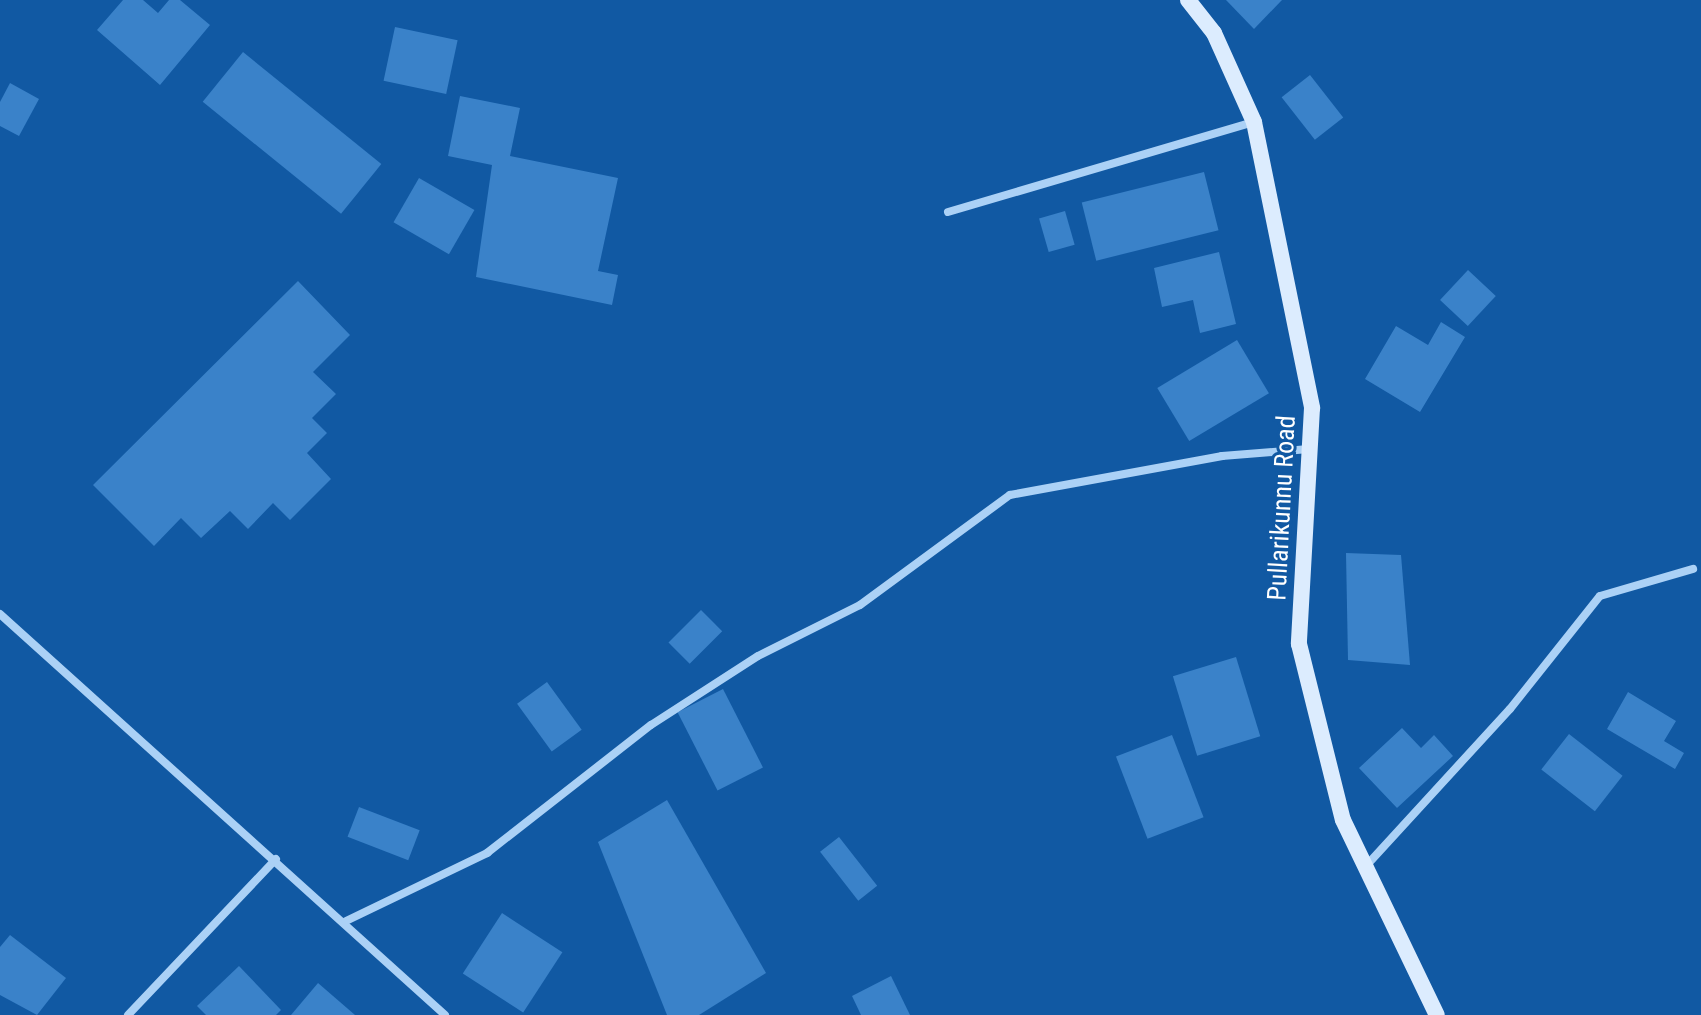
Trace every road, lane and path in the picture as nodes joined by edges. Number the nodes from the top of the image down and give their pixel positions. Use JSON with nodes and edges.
{"nodes":[{"id":1,"x":1188,"y":0,"type":"edge"},
{"id":2,"x":1254,"y":122,"type":"junction"},
{"id":3,"x":948,"y":212,"type":"dead end"},
{"id":4,"x":1309,"y":449,"type":"junction"},
{"id":5,"x":1693,"y":569,"type":"dead end"},
{"id":6,"x":0,"y":614,"type":"edge"},
{"id":7,"x":276,"y":859,"type":"junction"},
{"id":8,"x":1365,"y":867,"type":"junction"},
{"id":9,"x":346,"y":921,"type":"junction"},
{"id":10,"x":128,"y":1015,"type":"edge"},
{"id":11,"x":445,"y":1015,"type":"edge"},
{"id":12,"x":1437,"y":1015,"type":"edge"}],
"edges":[{"from":1,"to":2,"type":"main road","name":"Pullarikunnu Road"},
{"from":2,"to":3,"type":"street"},
{"from":2,"to":4,"type":"main road","name":"Pullarikunnu Road"},
{"from":4,"to":8,"type":"main road","name":"Pullarikunnu Road"},
{"from":4,"to":9,"type":"street"},
{"from":5,"to":8,"type":"street"},
{"from":6,"to":7,"type":"street"},
{"from":7,"to":9,"type":"street"},
{"from":7,"to":10,"type":"street"},
{"from":8,"to":12,"type":"main road","name":"Pullarikunnu Road"},
{"from":9,"to":11,"type":"street"}]}
